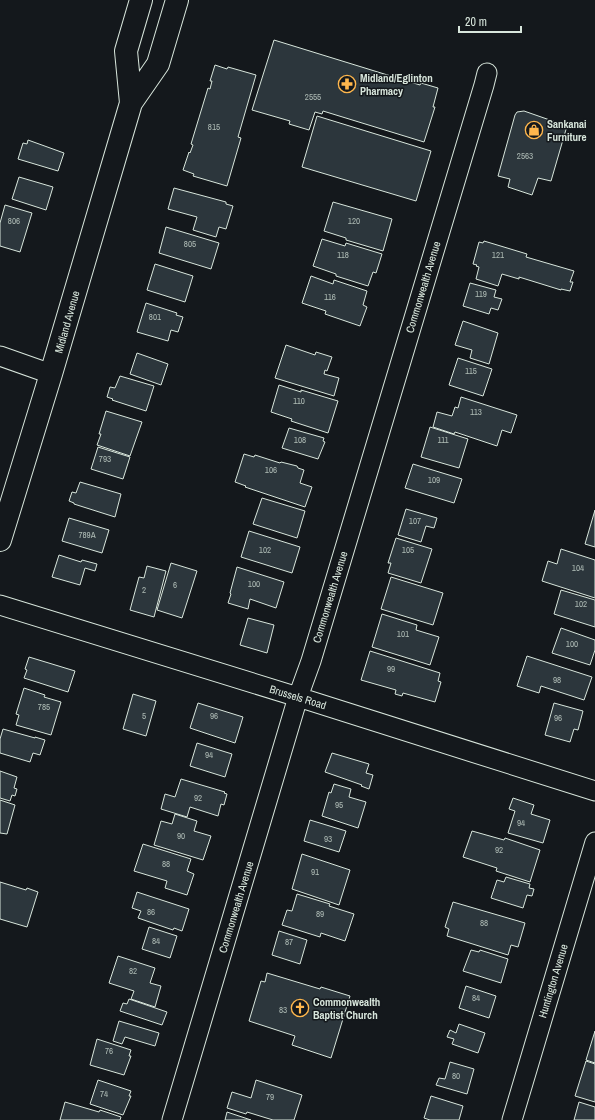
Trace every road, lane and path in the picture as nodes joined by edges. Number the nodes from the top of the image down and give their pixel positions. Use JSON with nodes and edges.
{"nodes":[{"id":1,"x":141,"y":0,"type":"edge"},
{"id":2,"x":177,"y":0,"type":"edge"},
{"id":3,"x":486,"y":74,"type":"dead end"},
{"id":4,"x":131,"y":103,"type":"junction"},
{"id":5,"x":0,"y":356,"type":"edge"},
{"id":6,"x":51,"y":374,"type":"junction"},
{"id":7,"x":0,"y":540,"type":"edge"},
{"id":8,"x":0,"y":605,"type":"edge"},
{"id":9,"x":298,"y":697,"type":"junction"},
{"id":10,"x":595,"y":791,"type":"edge"},
{"id":11,"x":595,"y":842,"type":"edge"},
{"id":12,"x":172,"y":1120,"type":"edge"},
{"id":13,"x":512,"y":1120,"type":"edge"}],
"edges":[{"from":1,"to":4,"type":"main road","name":"Midland Avenue"},
{"from":2,"to":4,"type":"main road","name":"Midland Avenue"},
{"from":3,"to":9,"type":"street","name":"Commonwealth Avenue"},
{"from":4,"to":6,"type":"main road","name":"Midland Avenue"},
{"from":5,"to":6,"type":"street"},
{"from":6,"to":7,"type":"main road","name":"Midland Avenue"},
{"from":8,"to":9,"type":"street","name":"Brussels Road"},
{"from":9,"to":10,"type":"street","name":"Brussels Road"},
{"from":9,"to":12,"type":"street","name":"Commonwealth Avenue"},
{"from":11,"to":13,"type":"street","name":"Huntington Avenue"}]}
